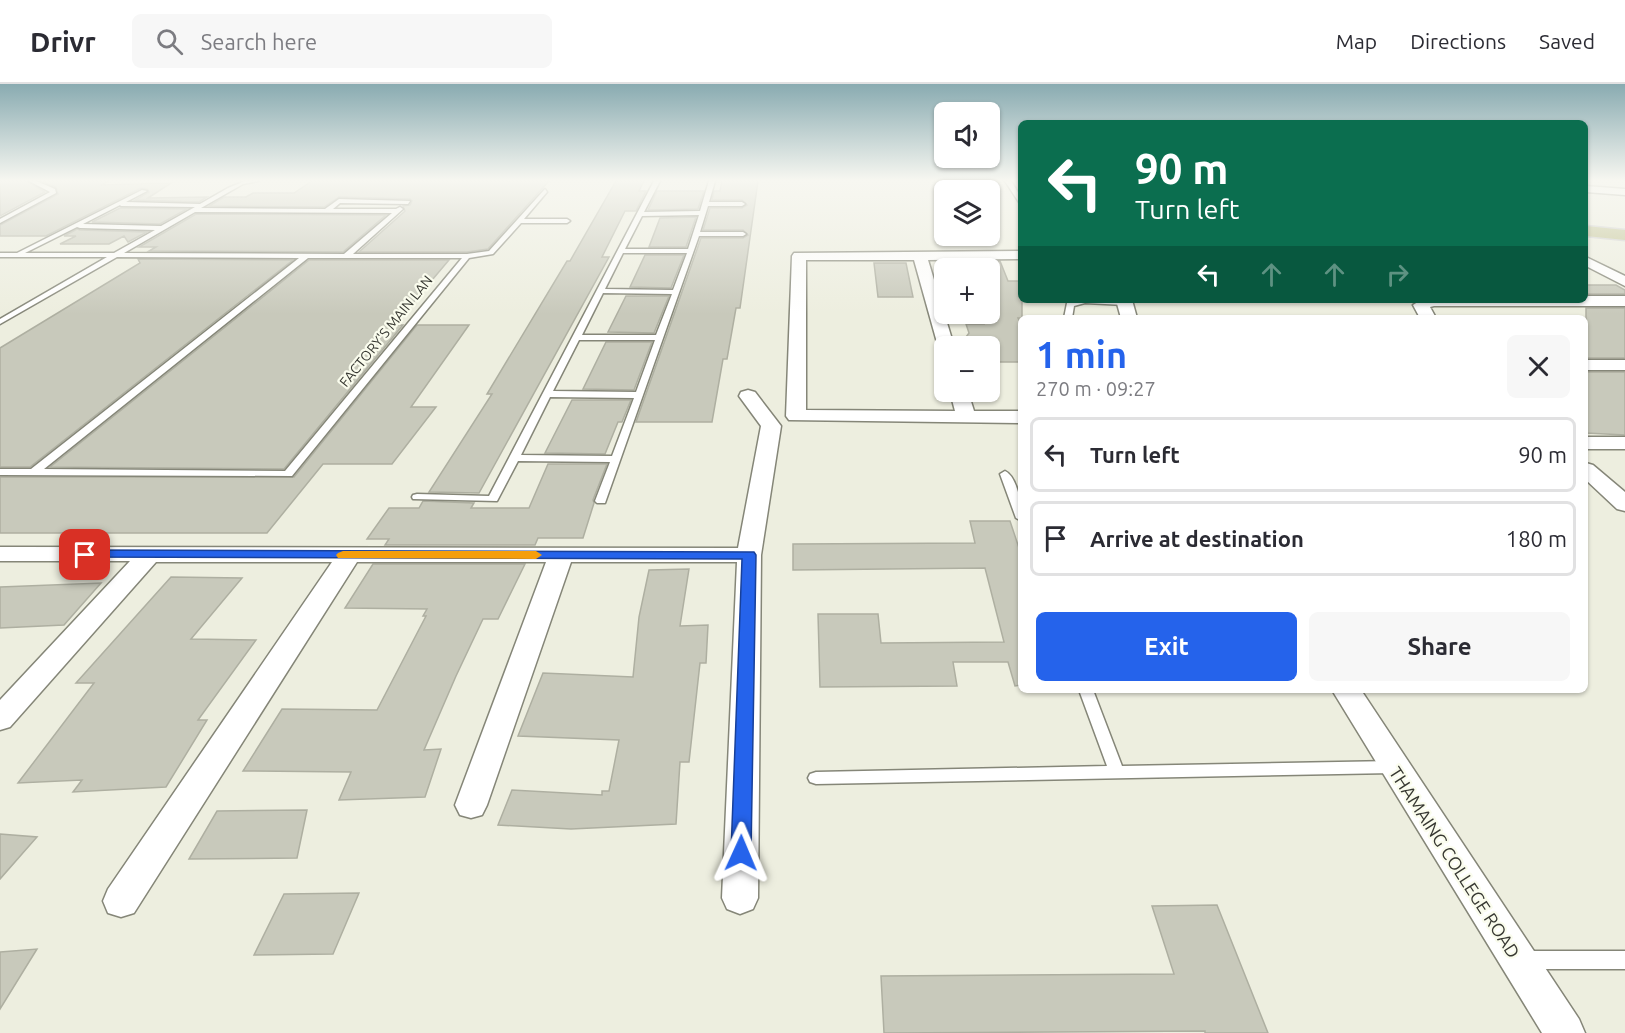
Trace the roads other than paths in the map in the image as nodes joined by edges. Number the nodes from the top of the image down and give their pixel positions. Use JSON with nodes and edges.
{"nodes":[{"id":1,"x":75,"y":225,"type":"edge"},
{"id":2,"x":79,"y":225,"type":"edge"},
{"id":3,"x":167,"y":225,"type":"edge"},
{"id":4,"x":381,"y":225,"type":"edge"},
{"id":5,"x":515,"y":225,"type":"edge"},
{"id":6,"x":634,"y":225,"type":"edge"},
{"id":7,"x":699,"y":225,"type":"edge"},
{"id":8,"x":162,"y":228,"type":"junction"},
{"id":9,"x":1588,"y":231,"type":"edge"},
{"id":10,"x":696,"y":234,"type":"junction"},
{"id":11,"x":744,"y":234,"type":"dead end"},
{"id":12,"x":1625,"y":235,"type":"edge"},
{"id":13,"x":621,"y":250,"type":"junction"},
{"id":14,"x":691,"y":250,"type":"junction"},
{"id":15,"x":1588,"y":252,"type":"edge"},
{"id":16,"x":116,"y":254,"type":"junction"},
{"id":17,"x":0,"y":255,"type":"edge"},
{"id":18,"x":17,"y":255,"type":"junction"},
{"id":19,"x":307,"y":255,"type":"junction"},
{"id":20,"x":347,"y":255,"type":"junction"},
{"id":21,"x":920,"y":255,"type":"junction"},
{"id":22,"x":1018,"y":255,"type":"edge"},
{"id":23,"x":467,"y":256,"type":"junction"},
{"id":24,"x":1601,"y":259,"type":"junction"},
{"id":25,"x":1588,"y":260,"type":"edge"},
{"id":26,"x":1588,"y":261,"type":"edge"},
{"id":27,"x":1625,"y":271,"type":"edge"},
{"id":28,"x":1625,"y":282,"type":"edge"},
{"id":29,"x":600,"y":291,"type":"junction"},
{"id":30,"x":676,"y":292,"type":"junction"},
{"id":31,"x":1588,"y":302,"type":"edge"},
{"id":32,"x":1625,"y":302,"type":"edge"},
{"id":33,"x":1078,"y":303,"type":"edge"},
{"id":34,"x":1099,"y":303,"type":"edge"},
{"id":35,"x":1429,"y":303,"type":"edge"},
{"id":36,"x":1126,"y":307,"type":"edge"},
{"id":37,"x":1068,"y":315,"type":"edge"},
{"id":38,"x":1426,"y":315,"type":"edge"},
{"id":39,"x":0,"y":322,"type":"edge"},
{"id":40,"x":943,"y":336,"type":"edge"},
{"id":41,"x":576,"y":337,"type":"junction"},
{"id":42,"x":660,"y":338,"type":"junction"},
{"id":43,"x":1588,"y":365,"type":"edge"},
{"id":44,"x":1625,"y":365,"type":"edge"},
{"id":45,"x":547,"y":394,"type":"junction"},
{"id":46,"x":639,"y":395,"type":"junction"},
{"id":47,"x":748,"y":396,"type":"dead end"},
{"id":48,"x":962,"y":402,"type":"edge"},
{"id":49,"x":966,"y":417,"type":"junction"},
{"id":50,"x":1018,"y":417,"type":"edge"},
{"id":51,"x":1588,"y":443,"type":"edge"},
{"id":52,"x":1625,"y":443,"type":"edge"},
{"id":53,"x":514,"y":458,"type":"junction"},
{"id":54,"x":616,"y":459,"type":"junction"},
{"id":55,"x":1588,"y":471,"type":"edge"},
{"id":56,"x":0,"y":472,"type":"edge"},
{"id":57,"x":34,"y":472,"type":"junction"},
{"id":58,"x":1005,"y":474,"type":"dead end"},
{"id":59,"x":417,"y":497,"type":"dead end"},
{"id":60,"x":601,"y":501,"type":"dead end"},
{"id":61,"x":1625,"y":504,"type":"edge"},
{"id":62,"x":1018,"y":508,"type":"edge"},
{"id":63,"x":0,"y":554,"type":"edge"},
{"id":64,"x":149,"y":555,"type":"junction"},
{"id":65,"x":350,"y":555,"type":"junction"},
{"id":66,"x":561,"y":555,"type":"junction"},
{"id":67,"x":749,"y":555,"type":"junction"},
{"id":68,"x":1087,"y":693,"type":"edge"},
{"id":69,"x":1348,"y":693,"type":"edge"},
{"id":70,"x":0,"y":719,"type":"edge"},
{"id":71,"x":1395,"y":767,"type":"junction"},
{"id":72,"x":1117,"y":773,"type":"junction"},
{"id":73,"x":816,"y":778,"type":"dead end"},
{"id":74,"x":471,"y":805,"type":"dead end"},
{"id":75,"x":740,"y":898,"type":"dead end"},
{"id":76,"x":121,"y":900,"type":"dead end"},
{"id":77,"x":1518,"y":960,"type":"junction"},
{"id":78,"x":1625,"y":960,"type":"edge"},
{"id":79,"x":1565,"y":1033,"type":"edge"}],
"edges":[{"from":1,"to":18,"type":"lane"},
{"from":2,"to":8,"type":"lane"},
{"from":3,"to":8,"type":"lane","name":"FACTORY'S MAIN LAN"},
{"from":4,"to":20,"type":"lane"},
{"from":5,"to":23,"type":"lane"},
{"from":6,"to":13,"type":"lane"},
{"from":7,"to":10,"type":"lane"},
{"from":8,"to":16,"type":"lane","name":"FACTORY'S MAIN LAN"},
{"from":9,"to":12,"type":"main road"},
{"from":10,"to":11,"type":"lane"},
{"from":10,"to":14,"type":"lane"},
{"from":13,"to":14,"type":"lane"},
{"from":13,"to":29,"type":"lane"},
{"from":14,"to":30,"type":"lane"},
{"from":15,"to":24,"type":"street"},
{"from":16,"to":18,"type":"lane","name":"FACTORY'S MAIN LAN"},
{"from":16,"to":19,"type":"lane","name":"FACTORY'S MAIN LAN"},
{"from":16,"to":39,"type":"lane","name":"FACTORY'S MAIN LAN"},
{"from":17,"to":18,"type":"lane","name":"FACTORY'S MAIN LAN"},
{"from":19,"to":20,"type":"lane","name":"FACTORY'S MAIN LAN"},
{"from":19,"to":57,"type":"lane"},
{"from":20,"to":23,"type":"lane","name":"FACTORY'S MAIN LAN"},
{"from":21,"to":22,"type":"street"},
{"from":21,"to":40,"type":"street"},
{"from":21,"to":49,"type":"street"},
{"from":23,"to":57,"type":"lane","name":"FACTORY'S MAIN LAN"},
{"from":24,"to":25,"type":"street"},
{"from":24,"to":27,"type":"street"},
{"from":26,"to":28,"type":"street"},
{"from":29,"to":30,"type":"lane"},
{"from":29,"to":41,"type":"lane"},
{"from":30,"to":42,"type":"lane"},
{"from":31,"to":32,"type":"street"},
{"from":33,"to":37,"type":"lane"},
{"from":34,"to":36,"type":"lane"},
{"from":35,"to":38,"type":"street"},
{"from":41,"to":42,"type":"lane"},
{"from":41,"to":45,"type":"lane"},
{"from":42,"to":46,"type":"lane"},
{"from":43,"to":44,"type":"street"},
{"from":45,"to":46,"type":"lane"},
{"from":45,"to":53,"type":"lane"},
{"from":46,"to":54,"type":"lane"},
{"from":47,"to":67,"type":"street"},
{"from":48,"to":49,"type":"street"},
{"from":49,"to":50,"type":"street"},
{"from":51,"to":52,"type":"street"},
{"from":53,"to":54,"type":"lane"},
{"from":53,"to":59,"type":"lane"},
{"from":54,"to":60,"type":"lane"},
{"from":55,"to":61,"type":"street"},
{"from":56,"to":57,"type":"lane","name":"FACTORY'S MAIN LAN"},
{"from":58,"to":62,"type":"lane"},
{"from":63,"to":64,"type":"street"},
{"from":64,"to":65,"type":"street"},
{"from":64,"to":70,"type":"street"},
{"from":65,"to":66,"type":"street"},
{"from":65,"to":76,"type":"street"},
{"from":66,"to":67,"type":"street"},
{"from":66,"to":74,"type":"street"},
{"from":67,"to":75,"type":"street"},
{"from":68,"to":72,"type":"lane"},
{"from":69,"to":71,"type":"street","name":"THAMAING COLLEGE ROAD"},
{"from":71,"to":72,"type":"lane"},
{"from":71,"to":77,"type":"street","name":"THAMAING COLLEGE ROAD"},
{"from":72,"to":73,"type":"lane"},
{"from":77,"to":78,"type":"lane"},
{"from":77,"to":79,"type":"street","name":"THAMAING COLLEGE ROAD"}]}
